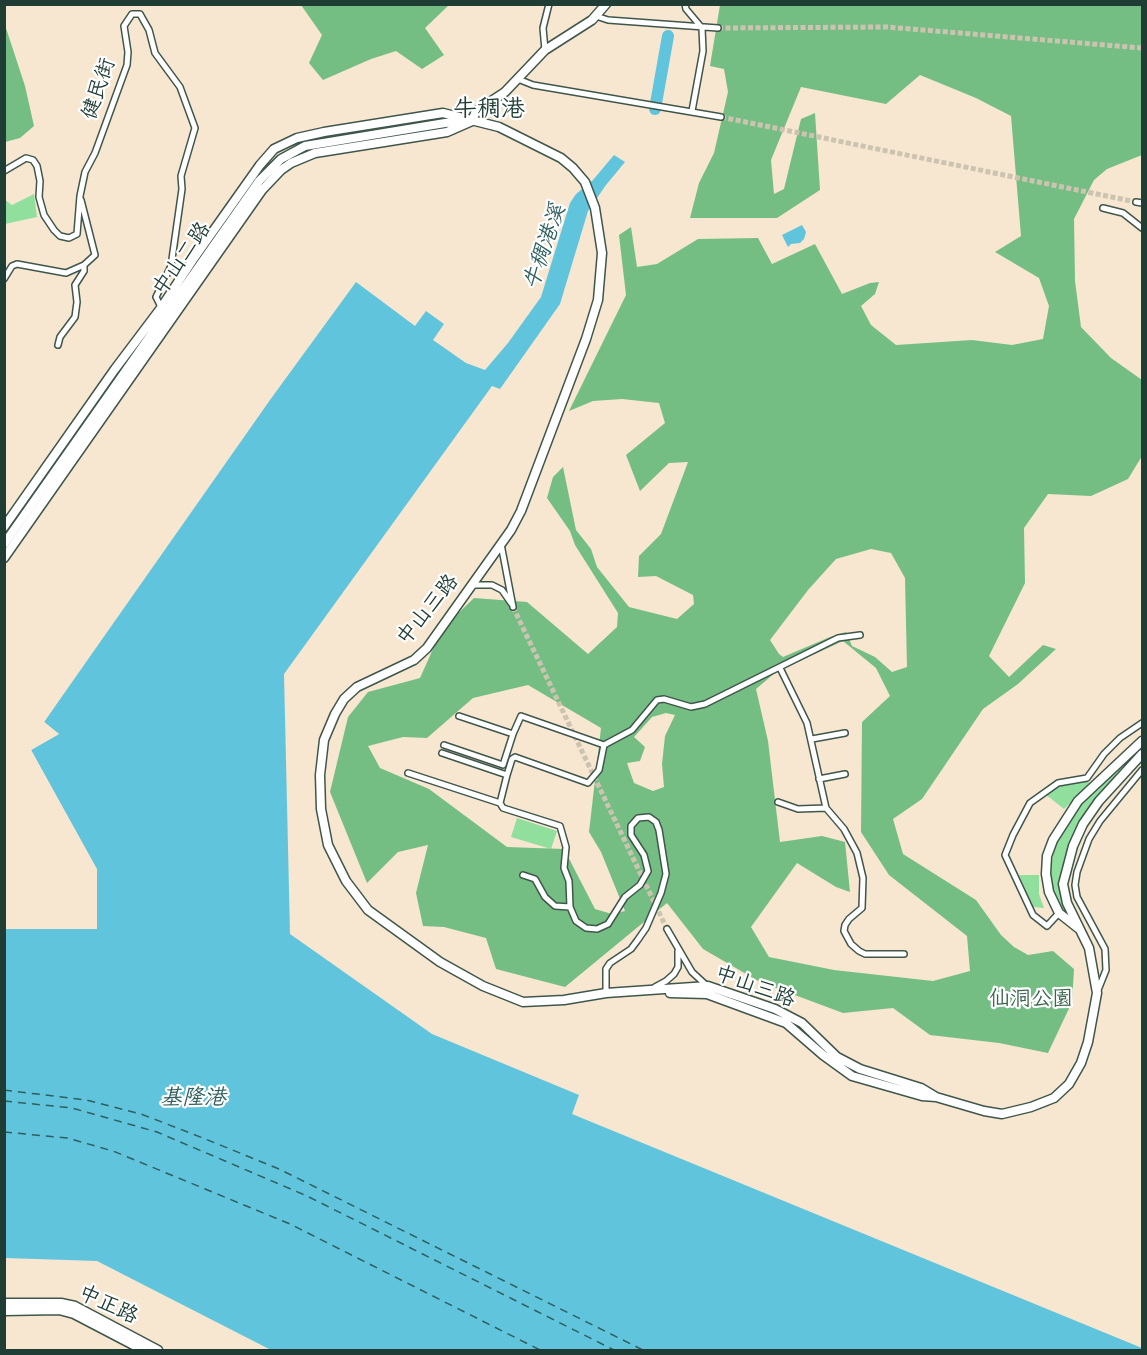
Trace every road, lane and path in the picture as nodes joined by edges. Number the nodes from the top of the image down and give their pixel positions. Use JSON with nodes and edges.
{"nodes":[{"id":1,"x":549,"y":4,"type":"edge"},
{"id":2,"x":606,"y":4,"type":"edge"},
{"id":3,"x":685,"y":4,"type":"edge"},
{"id":4,"x":596,"y":16,"type":"junction"},
{"id":5,"x":702,"y":27,"type":"junction"},
{"id":6,"x":718,"y":28,"type":"tunnel mouth"},
{"id":7,"x":545,"y":50,"type":"junction"},
{"id":8,"x":518,"y":79,"type":"junction"},
{"id":9,"x":692,"y":111,"type":"junction"},
{"id":10,"x":721,"y":117,"type":"tunnel mouth"},
{"id":11,"x":472,"y":121,"type":"junction"},
{"id":12,"x":4,"y":171,"type":"edge"},
{"id":13,"x":585,"y":182,"type":"joint"},
{"id":14,"x":80,"y":196,"type":"junction"},
{"id":15,"x":1136,"y":202,"type":"dead end"},
{"id":16,"x":1143,"y":203,"type":"edge"},
{"id":17,"x":1103,"y":208,"type":"dead end"},
{"id":18,"x":1143,"y":228,"type":"edge"},
{"id":19,"x":84,"y":265,"type":"junction"},
{"id":20,"x":4,"y":279,"type":"edge"},
{"id":21,"x":167,"y":313,"type":"junction"},
{"id":22,"x":58,"y":345,"type":"dead end"},
{"id":23,"x":4,"y":527,"type":"edge"},
{"id":24,"x":4,"y":544,"type":"edge"},
{"id":25,"x":501,"y":544,"type":"junction"},
{"id":26,"x":4,"y":558,"type":"edge"},
{"id":27,"x":472,"y":585,"type":"junction"},
{"id":28,"x":860,"y":635,"type":"dead end"},
{"id":29,"x":780,"y":668,"type":"junction"},
{"id":30,"x":459,"y":716,"type":"dead end"},
{"id":31,"x":1143,"y":723,"type":"edge"},
{"id":32,"x":845,"y":733,"type":"dead end"},
{"id":33,"x":513,"y":734,"type":"junction"},
{"id":34,"x":812,"y":739,"type":"junction"},
{"id":35,"x":1143,"y":741,"type":"edge"},
{"id":36,"x":444,"y":745,"type":"dead end"},
{"id":37,"x":604,"y":745,"type":"junction"},
{"id":38,"x":442,"y":753,"type":"dead end"},
{"id":39,"x":1143,"y":754,"type":"edge"},
{"id":40,"x":1143,"y":770,"type":"edge"},
{"id":41,"x":408,"y":773,"type":"dead end"},
{"id":42,"x":845,"y":774,"type":"dead end"},
{"id":43,"x":507,"y":775,"type":"junction"},
{"id":44,"x":819,"y":779,"type":"junction"},
{"id":45,"x":778,"y":802,"type":"dead end"},
{"id":46,"x":500,"y":803,"type":"junction"},
{"id":47,"x":826,"y":808,"type":"junction"},
{"id":48,"x":523,"y":875,"type":"dead end"},
{"id":49,"x":570,"y":907,"type":"junction"},
{"id":50,"x":1059,"y":914,"type":"junction"},
{"id":51,"x":667,"y":930,"type":"tunnel mouth"},
{"id":52,"x":1080,"y":930,"type":"junction"},
{"id":53,"x":678,"y":951,"type":"junction"},
{"id":54,"x":904,"y":954,"type":"dead end"},
{"id":55,"x":708,"y":986,"type":"junction"},
{"id":56,"x":647,"y":990,"type":"junction"},
{"id":57,"x":606,"y":993,"type":"junction"},
{"id":58,"x":1097,"y":993,"type":"junction"},
{"id":59,"x":936,"y":1097,"type":"junction"},
{"id":60,"x":4,"y":1304,"type":"edge"},
{"id":61,"x":4,"y":1311,"type":"edge"},
{"id":62,"x":109,"y":1327,"type":"junction"},
{"id":63,"x":143,"y":1350,"type":"edge"},
{"id":64,"x":158,"y":1350,"type":"edge"}],
"edges":[{"from":1,"to":7,"type":"street"},
{"from":2,"to":4,"type":"street"},
{"from":3,"to":5,"type":"street"},
{"from":4,"to":5,"type":"street"},
{"from":4,"to":7,"type":"street"},
{"from":5,"to":6,"type":"street"},
{"from":5,"to":9,"type":"street"},
{"from":7,"to":8,"type":"street"},
{"from":8,"to":9,"type":"street"},
{"from":8,"to":11,"type":"street"},
{"from":9,"to":10,"type":"street"},
{"from":11,"to":13,"type":"street","name":"中山二路"},
{"from":11,"to":21,"type":"street","name":"中山二路"},
{"from":11,"to":21,"type":"street","name":"中山二路"},
{"from":12,"to":14,"type":"street","name":"健民街"},
{"from":13,"to":25,"type":"street","name":"中山三路"},
{"from":14,"to":19,"type":"street"},
{"from":14,"to":21,"type":"street","name":"健民街"},
{"from":15,"to":16,"type":"street"},
{"from":17,"to":18,"type":"street"},
{"from":19,"to":20,"type":"street"},
{"from":19,"to":22,"type":"street"},
{"from":21,"to":23,"type":"street","name":"中山二路"},
{"from":21,"to":24,"type":"street","name":"中山二路"},
{"from":21,"to":26,"type":"street"},
{"from":25,"to":27,"type":"street","name":"中山三路"},
{"from":25,"to":27,"type":"street"},
{"from":27,"to":57,"type":"street","name":"中山三路"},
{"from":28,"to":29,"type":"street"},
{"from":29,"to":34,"type":"street"},
{"from":29,"to":37,"type":"street"},
{"from":30,"to":33,"type":"street"},
{"from":31,"to":50,"type":"street"},
{"from":32,"to":34,"type":"street"},
{"from":33,"to":36,"type":"street"},
{"from":33,"to":37,"type":"street"},
{"from":34,"to":44,"type":"street"},
{"from":35,"to":50,"type":"street"},
{"from":37,"to":43,"type":"street"},
{"from":38,"to":43,"type":"street"},
{"from":39,"to":52,"type":"street","name":"中山三路"},
{"from":40,"to":58,"type":"street"},
{"from":41,"to":46,"type":"street"},
{"from":42,"to":44,"type":"street"},
{"from":43,"to":46,"type":"street"},
{"from":44,"to":47,"type":"street"},
{"from":45,"to":47,"type":"street"},
{"from":46,"to":49,"type":"street"},
{"from":47,"to":54,"type":"street"},
{"from":48,"to":49,"type":"street"},
{"from":49,"to":57,"type":"street"},
{"from":50,"to":52,"type":"street"},
{"from":51,"to":53,"type":"street"},
{"from":52,"to":58,"type":"street","name":"中山三路"},
{"from":53,"to":55,"type":"street"},
{"from":53,"to":56,"type":"street"},
{"from":55,"to":56,"type":"street","name":"中山三路"},
{"from":55,"to":59,"type":"street","name":"中山三路"},
{"from":56,"to":57,"type":"street","name":"中山三路"},
{"from":56,"to":59,"type":"street","name":"中山三路"},
{"from":58,"to":59,"type":"street","name":"中山三路"},
{"from":60,"to":62,"type":"street","name":"中正路"},
{"from":61,"to":62,"type":"street","name":"中正路"},
{"from":62,"to":63,"type":"street","name":"中正路"},
{"from":62,"to":64,"type":"street","name":"中正路"}]}
